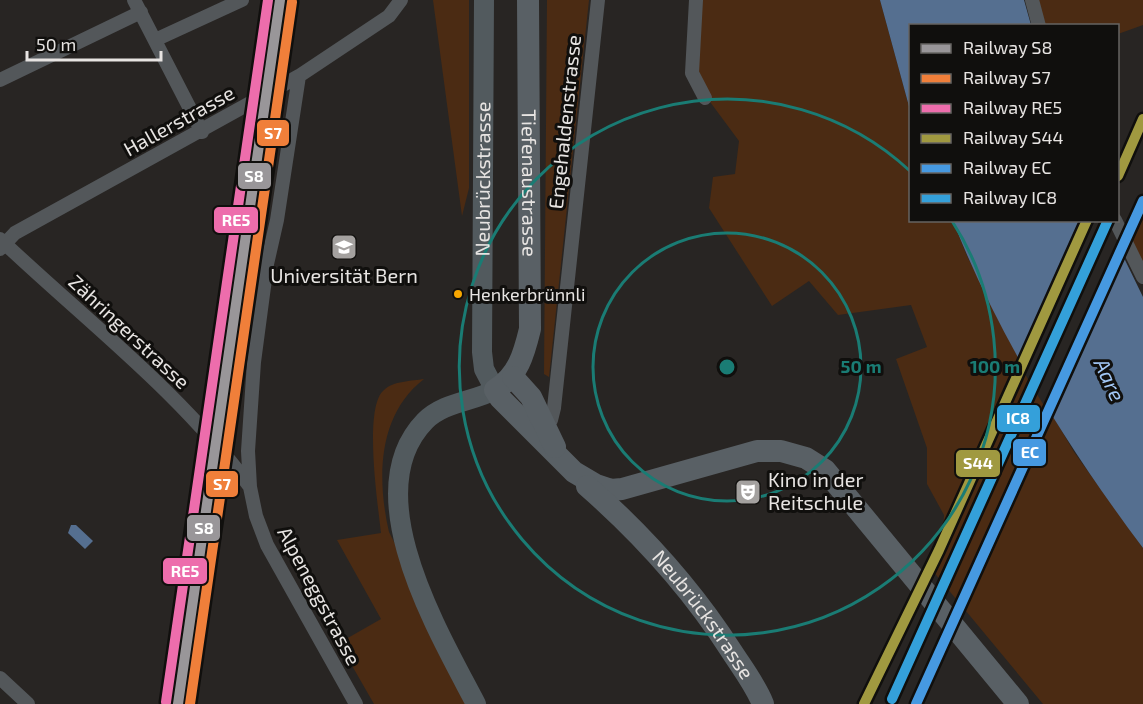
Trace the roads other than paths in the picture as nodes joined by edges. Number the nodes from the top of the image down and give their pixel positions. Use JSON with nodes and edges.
{"nodes":[{"id":1,"x":242,"y":0,"type":"edge"},
{"id":2,"x":401,"y":0,"type":"edge"},
{"id":3,"x":484,"y":0,"type":"edge"},
{"id":4,"x":528,"y":0,"type":"edge"},
{"id":5,"x":598,"y":0,"type":"edge"},
{"id":6,"x":696,"y":0,"type":"edge"},
{"id":7,"x":1032,"y":0,"type":"edge"},
{"id":8,"x":137,"y":6,"type":"edge"},
{"id":9,"x":1038,"y":24,"type":"edge"},
{"id":10,"x":155,"y":40,"type":"junction"},
{"id":11,"x":298,"y":76,"type":"junction"},
{"id":12,"x":0,"y":80,"type":"edge"},
{"id":13,"x":705,"y":98,"type":"dead end"},
{"id":14,"x":202,"y":132,"type":"junction"},
{"id":15,"x":1116,"y":222,"type":"edge"},
{"id":16,"x":2,"y":244,"type":"edge"},
{"id":17,"x":1143,"y":277,"type":"edge"},
{"id":18,"x":513,"y":377,"type":"junction"},
{"id":19,"x":495,"y":390,"type":"junction"},
{"id":20,"x":540,"y":430,"type":"junction"},
{"id":21,"x":566,"y":464,"type":"junction"},
{"id":22,"x":635,"y":486,"type":"junction"},
{"id":23,"x":250,"y":487,"type":"junction"},
{"id":24,"x":637,"y":531,"type":"junction"},
{"id":25,"x":0,"y":678,"type":"edge"},
{"id":26,"x":28,"y":704,"type":"edge"},
{"id":27,"x":356,"y":704,"type":"edge"},
{"id":28,"x":476,"y":704,"type":"edge"},
{"id":29,"x":763,"y":704,"type":"edge"},
{"id":30,"x":1018,"y":704,"type":"edge"}],
"edges":[{"from":1,"to":10,"type":"street"},
{"from":2,"to":11,"type":"street","name":"Hallerstrasse"},
{"from":3,"to":19,"type":"street","name":"Neubrückstrasse"},
{"from":4,"to":18,"type":"main road","name":"Tiefenaustrasse"},
{"from":5,"to":20,"type":"street","name":"Engehaldenstrasse"},
{"from":6,"to":13,"type":"street"},
{"from":7,"to":9,"type":"street"},
{"from":8,"to":10,"type":"street"},
{"from":8,"to":12,"type":"street"},
{"from":10,"to":14,"type":"street"},
{"from":11,"to":14,"type":"street","name":"Hallerstrasse"},
{"from":11,"to":23,"type":"street","name":"Alpeneggstrasse"},
{"from":14,"to":16,"type":"street","name":"Hallerstrasse"},
{"from":15,"to":17,"type":"street"},
{"from":16,"to":23,"type":"street","name":"Zähringerstrasse"},
{"from":18,"to":19,"type":"main road"},
{"from":18,"to":20,"type":"main road"},
{"from":19,"to":20,"type":"main road"},
{"from":19,"to":28,"type":"street"},
{"from":20,"to":21,"type":"main road"},
{"from":21,"to":22,"type":"main road"},
{"from":21,"to":24,"type":"main road","name":"Neubrückstrasse"},
{"from":22,"to":24,"type":"main road"},
{"from":22,"to":30,"type":"main road"},
{"from":23,"to":27,"type":"street","name":"Alpeneggstrasse"},
{"from":24,"to":29,"type":"main road","name":"Neubrückstrasse"},
{"from":25,"to":26,"type":"street"}]}
